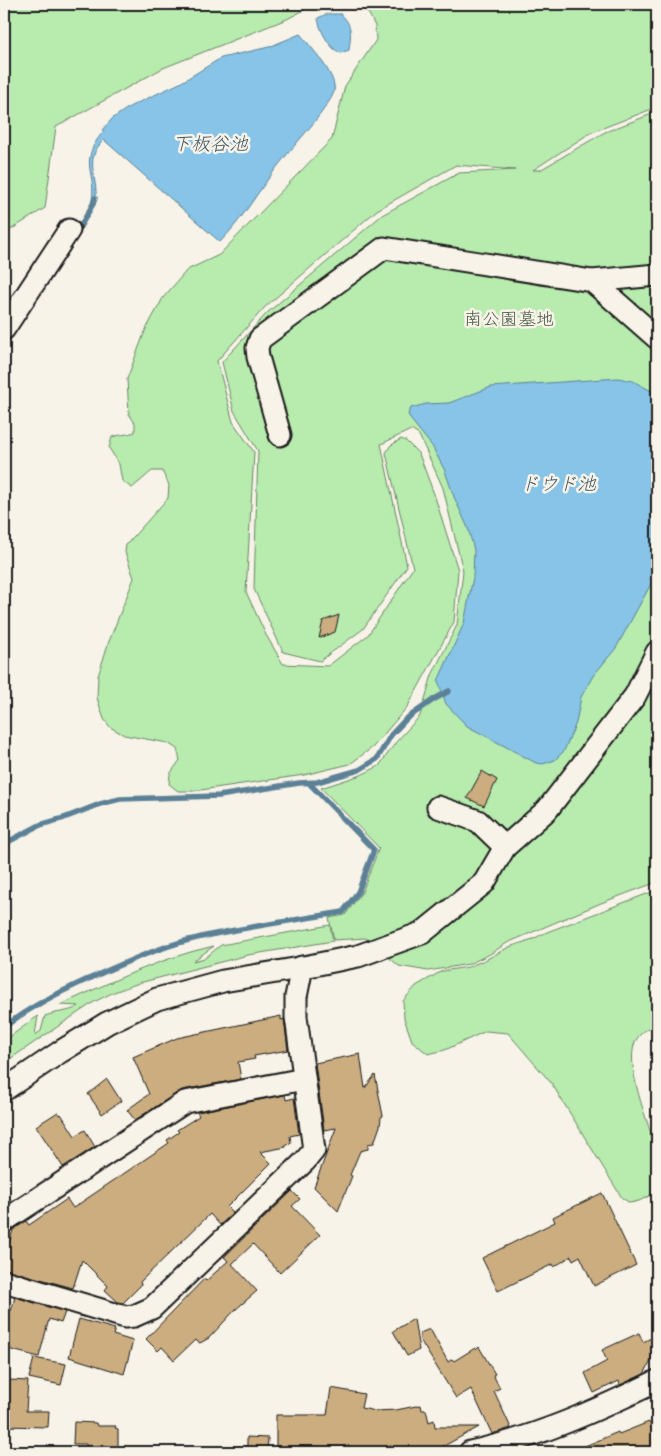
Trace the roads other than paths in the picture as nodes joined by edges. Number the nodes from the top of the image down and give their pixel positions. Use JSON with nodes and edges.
{"nodes":[{"id":1,"x":68,"y":230,"type":"dead end"},
{"id":2,"x":657,"y":275,"type":"edge"},
{"id":3,"x":592,"y":281,"type":"junction"},
{"id":4,"x":4,"y":329,"type":"edge"},
{"id":5,"x":657,"y":338,"type":"edge"},
{"id":6,"x":280,"y":435,"type":"dead end"},
{"id":7,"x":657,"y":652,"type":"edge"},
{"id":8,"x":438,"y":807,"type":"dead end"},
{"id":9,"x":504,"y":847,"type":"junction"},
{"id":10,"x":302,"y":967,"type":"junction"},
{"id":11,"x":304,"y":1079,"type":"junction"},
{"id":12,"x":4,"y":1090,"type":"edge"},
{"id":13,"x":4,"y":1221,"type":"edge"},
{"id":14,"x":4,"y":1281,"type":"edge"},
{"id":15,"x":657,"y":1381,"type":"edge"},
{"id":16,"x":470,"y":1452,"type":"edge"}],
"edges":[{"from":1,"to":4,"type":"street"},
{"from":2,"to":3,"type":"street"},
{"from":3,"to":5,"type":"street"},
{"from":3,"to":6,"type":"street"},
{"from":7,"to":9,"type":"street"},
{"from":8,"to":9,"type":"street"},
{"from":9,"to":10,"type":"street"},
{"from":10,"to":11,"type":"street"},
{"from":10,"to":12,"type":"street"},
{"from":11,"to":13,"type":"street"},
{"from":11,"to":14,"type":"street"},
{"from":15,"to":16,"type":"street"}]}
